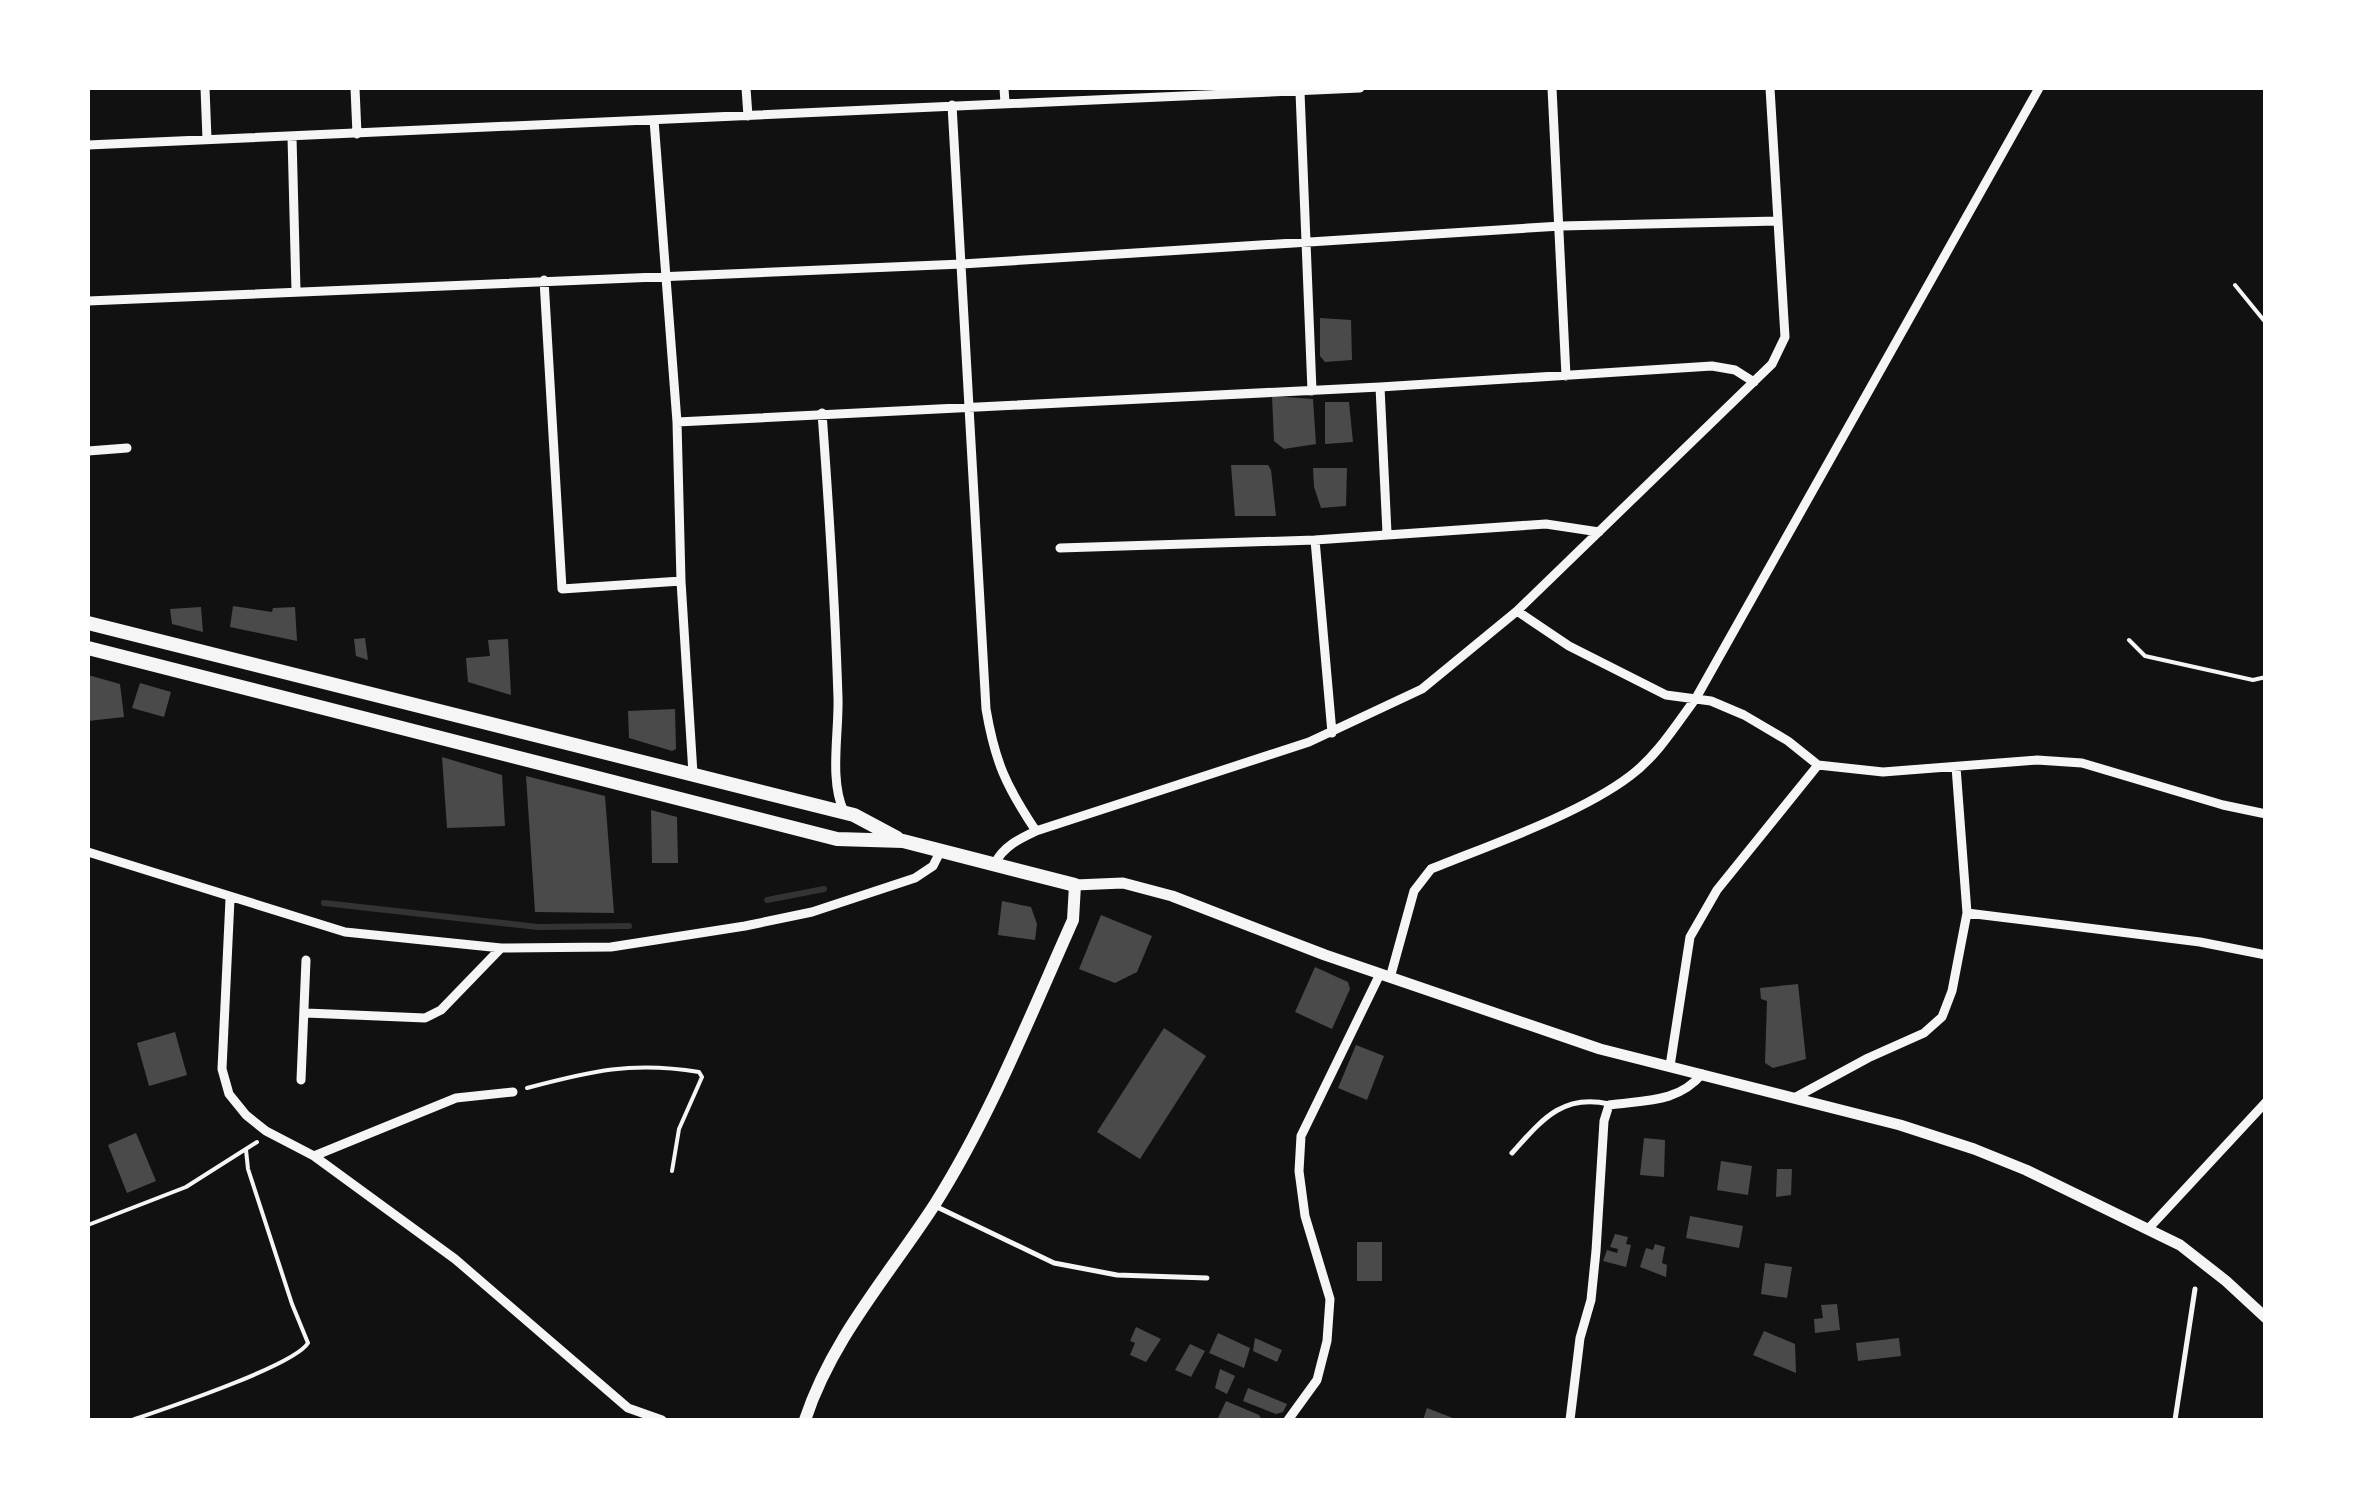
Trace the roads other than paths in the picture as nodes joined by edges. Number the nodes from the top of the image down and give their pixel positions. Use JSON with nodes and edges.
{"nodes":[{"id":1,"x":205,"y":88,"type":"edge"},
{"id":2,"x":355,"y":88,"type":"edge"},
{"id":3,"x":746,"y":88,"type":"edge"},
{"id":4,"x":1004,"y":88,"type":"edge"},
{"id":5,"x":1360,"y":88,"type":"edge"},
{"id":6,"x":1552,"y":88,"type":"edge"},
{"id":7,"x":1770,"y":88,"type":"edge"},
{"id":8,"x":2038,"y":88,"type":"edge"},
{"id":9,"x":1300,"y":92,"type":"junction"},
{"id":10,"x":1005,"y":102,"type":"junction"},
{"id":11,"x":952,"y":105,"type":"junction"},
{"id":12,"x":748,"y":116,"type":"junction"},
{"id":13,"x":654,"y":120,"type":"junction"},
{"id":14,"x":357,"y":134,"type":"junction"},
{"id":15,"x":292,"y":137,"type":"junction"},
{"id":16,"x":207,"y":139,"type":"junction"},
{"id":17,"x":88,"y":145,"type":"edge"},
{"id":18,"x":1778,"y":220,"type":"junction"},
{"id":19,"x":1561,"y":226,"type":"junction"},
{"id":20,"x":1306,"y":242,"type":"junction"},
{"id":21,"x":962,"y":264,"type":"junction"},
{"id":22,"x":666,"y":275,"type":"junction"},
{"id":23,"x":544,"y":280,"type":"junction"},
{"id":24,"x":296,"y":291,"type":"junction"},
{"id":25,"x":88,"y":301,"type":"edge"},
{"id":26,"x":1566,"y":376,"type":"junction"},
{"id":27,"x":1754,"y":382,"type":"junction"},
{"id":28,"x":1380,"y":387,"type":"junction"},
{"id":29,"x":1312,"y":391,"type":"junction"},
{"id":30,"x":971,"y":407,"type":"junction"},
{"id":31,"x":822,"y":412,"type":"junction"},
{"id":32,"x":676,"y":422,"type":"junction"},
{"id":33,"x":127,"y":448,"type":"dead end"},
{"id":34,"x":88,"y":451,"type":"edge"},
{"id":35,"x":1386,"y":532,"type":"junction"},
{"id":36,"x":1598,"y":532,"type":"junction"},
{"id":37,"x":1315,"y":540,"type":"junction"},
{"id":38,"x":1060,"y":548,"type":"dead end"},
{"id":39,"x":681,"y":581,"type":"junction"},
{"id":40,"x":1516,"y":611,"type":"junction"},
{"id":41,"x":88,"y":623,"type":"edge"},
{"id":42,"x":88,"y":648,"type":"edge"},
{"id":43,"x":1696,"y":698,"type":"junction"},
{"id":44,"x":1332,"y":733,"type":"junction"},
{"id":45,"x":1818,"y":766,"type":"junction"},
{"id":46,"x":1956,"y":767,"type":"junction"},
{"id":47,"x":693,"y":774,"type":"junction"},
{"id":48,"x":687,"y":800,"type":"junction"},
{"id":49,"x":844,"y":812,"type":"junction"},
{"id":50,"x":2266,"y":814,"type":"edge"},
{"id":51,"x":1036,"y":831,"type":"junction"},
{"id":52,"x":837,"y":839,"type":"junction"},
{"id":53,"x":903,"y":841,"type":"junction"},
{"id":54,"x":941,"y":850,"type":"junction"},
{"id":55,"x":88,"y":852,"type":"edge"},
{"id":56,"x":995,"y":863,"type":"junction"},
{"id":57,"x":1075,"y":886,"type":"junction"},
{"id":58,"x":230,"y":899,"type":"junction"},
{"id":59,"x":1968,"y":914,"type":"junction"},
{"id":60,"x":501,"y":948,"type":"junction"},
{"id":61,"x":2266,"y":956,"type":"edge"},
{"id":62,"x":306,"y":960,"type":"dead end"},
{"id":63,"x":1385,"y":976,"type":"junction"},
{"id":64,"x":306,"y":1013,"type":"junction"},
{"id":65,"x":1670,"y":1066,"type":"junction"},
{"id":66,"x":1702,"y":1074,"type":"junction"},
{"id":67,"x":302,"y":1080,"type":"dead end"},
{"id":68,"x":513,"y":1092,"type":"road end"},
{"id":69,"x":1796,"y":1097,"type":"junction"},
{"id":70,"x":2266,"y":1102,"type":"edge"},
{"id":71,"x":1609,"y":1104,"type":"junction"},
{"id":72,"x":1512,"y":1153,"type":"dead end"},
{"id":73,"x":314,"y":1156,"type":"junction"},
{"id":74,"x":934,"y":1205,"type":"junction"},
{"id":75,"x":2149,"y":1228,"type":"junction"},
{"id":76,"x":1207,"y":1278,"type":"dead end"},
{"id":77,"x":2195,"y":1289,"type":"dead end"},
{"id":78,"x":2266,"y":1318,"type":"edge"},
{"id":79,"x":662,"y":1420,"type":"edge"},
{"id":80,"x":805,"y":1420,"type":"edge"},
{"id":81,"x":1288,"y":1420,"type":"edge"},
{"id":82,"x":1570,"y":1420,"type":"edge"},
{"id":83,"x":2175,"y":1420,"type":"edge"}],
"edges":[{"from":1,"to":16,"type":"street"},
{"from":2,"to":14,"type":"street"},
{"from":3,"to":12,"type":"street"},
{"from":4,"to":10,"type":"street"},
{"from":5,"to":9,"type":"street"},
{"from":6,"to":19,"type":"street"},
{"from":7,"to":18,"type":"street"},
{"from":8,"to":43,"type":"street"},
{"from":9,"to":10,"type":"street"},
{"from":9,"to":20,"type":"street"},
{"from":10,"to":11,"type":"street"},
{"from":11,"to":12,"type":"street"},
{"from":11,"to":21,"type":"street"},
{"from":12,"to":13,"type":"street"},
{"from":13,"to":14,"type":"street"},
{"from":13,"to":22,"type":"street"},
{"from":14,"to":15,"type":"street"},
{"from":15,"to":16,"type":"street"},
{"from":15,"to":24,"type":"street"},
{"from":16,"to":17,"type":"street"},
{"from":18,"to":19,"type":"street"},
{"from":18,"to":27,"type":"street"},
{"from":19,"to":20,"type":"street"},
{"from":19,"to":26,"type":"street"},
{"from":20,"to":21,"type":"street"},
{"from":20,"to":29,"type":"street"},
{"from":21,"to":22,"type":"street"},
{"from":21,"to":30,"type":"street"},
{"from":22,"to":23,"type":"street"},
{"from":22,"to":32,"type":"street"},
{"from":23,"to":24,"type":"street"},
{"from":23,"to":39,"type":"street"},
{"from":24,"to":25,"type":"street"},
{"from":26,"to":27,"type":"street"},
{"from":26,"to":28,"type":"street"},
{"from":27,"to":36,"type":"street"},
{"from":28,"to":29,"type":"street"},
{"from":28,"to":35,"type":"street"},
{"from":29,"to":30,"type":"street"},
{"from":30,"to":31,"type":"street"},
{"from":30,"to":51,"type":"street"},
{"from":31,"to":32,"type":"street"},
{"from":31,"to":49,"type":"street"},
{"from":32,"to":39,"type":"street"},
{"from":33,"to":34,"type":"street"},
{"from":35,"to":36,"type":"street"},
{"from":35,"to":37,"type":"street"},
{"from":36,"to":40,"type":"street"},
{"from":37,"to":38,"type":"street"},
{"from":37,"to":44,"type":"street"},
{"from":39,"to":47,"type":"street"},
{"from":40,"to":43,"type":"street"},
{"from":40,"to":44,"type":"street"},
{"from":41,"to":47,"type":"main road"},
{"from":42,"to":48,"type":"main road"},
{"from":43,"to":45,"type":"street"},
{"from":43,"to":63,"type":"street"},
{"from":44,"to":51,"type":"street"},
{"from":45,"to":46,"type":"street"},
{"from":45,"to":65,"type":"street"},
{"from":46,"to":50,"type":"street"},
{"from":46,"to":59,"type":"street"},
{"from":47,"to":48,"type":"main road"},
{"from":47,"to":49,"type":"main road"},
{"from":48,"to":52,"type":"main road"},
{"from":49,"to":52,"type":"main road"},
{"from":49,"to":53,"type":"main road"},
{"from":51,"to":56,"type":"street"},
{"from":52,"to":53,"type":"main road"},
{"from":53,"to":54,"type":"main road"},
{"from":54,"to":56,"type":"main road"},
{"from":54,"to":60,"type":"street"},
{"from":55,"to":58,"type":"street"},
{"from":56,"to":57,"type":"main road"},
{"from":57,"to":63,"type":"street"},
{"from":57,"to":74,"type":"main road"},
{"from":58,"to":60,"type":"street"},
{"from":58,"to":73,"type":"street"},
{"from":59,"to":61,"type":"street"},
{"from":59,"to":69,"type":"street"},
{"from":60,"to":64,"type":"street"},
{"from":62,"to":64,"type":"street"},
{"from":63,"to":65,"type":"street"},
{"from":63,"to":81,"type":"street"},
{"from":64,"to":67,"type":"street"},
{"from":65,"to":66,"type":"street"},
{"from":66,"to":69,"type":"street"},
{"from":66,"to":71,"type":"street"},
{"from":68,"to":73,"type":"street"},
{"from":69,"to":75,"type":"street"},
{"from":70,"to":75,"type":"street"},
{"from":71,"to":72,"type":"lane"},
{"from":71,"to":82,"type":"street"},
{"from":73,"to":79,"type":"street"},
{"from":74,"to":76,"type":"lane"},
{"from":74,"to":80,"type":"main road"},
{"from":75,"to":78,"type":"street"},
{"from":77,"to":83,"type":"lane"}]}
